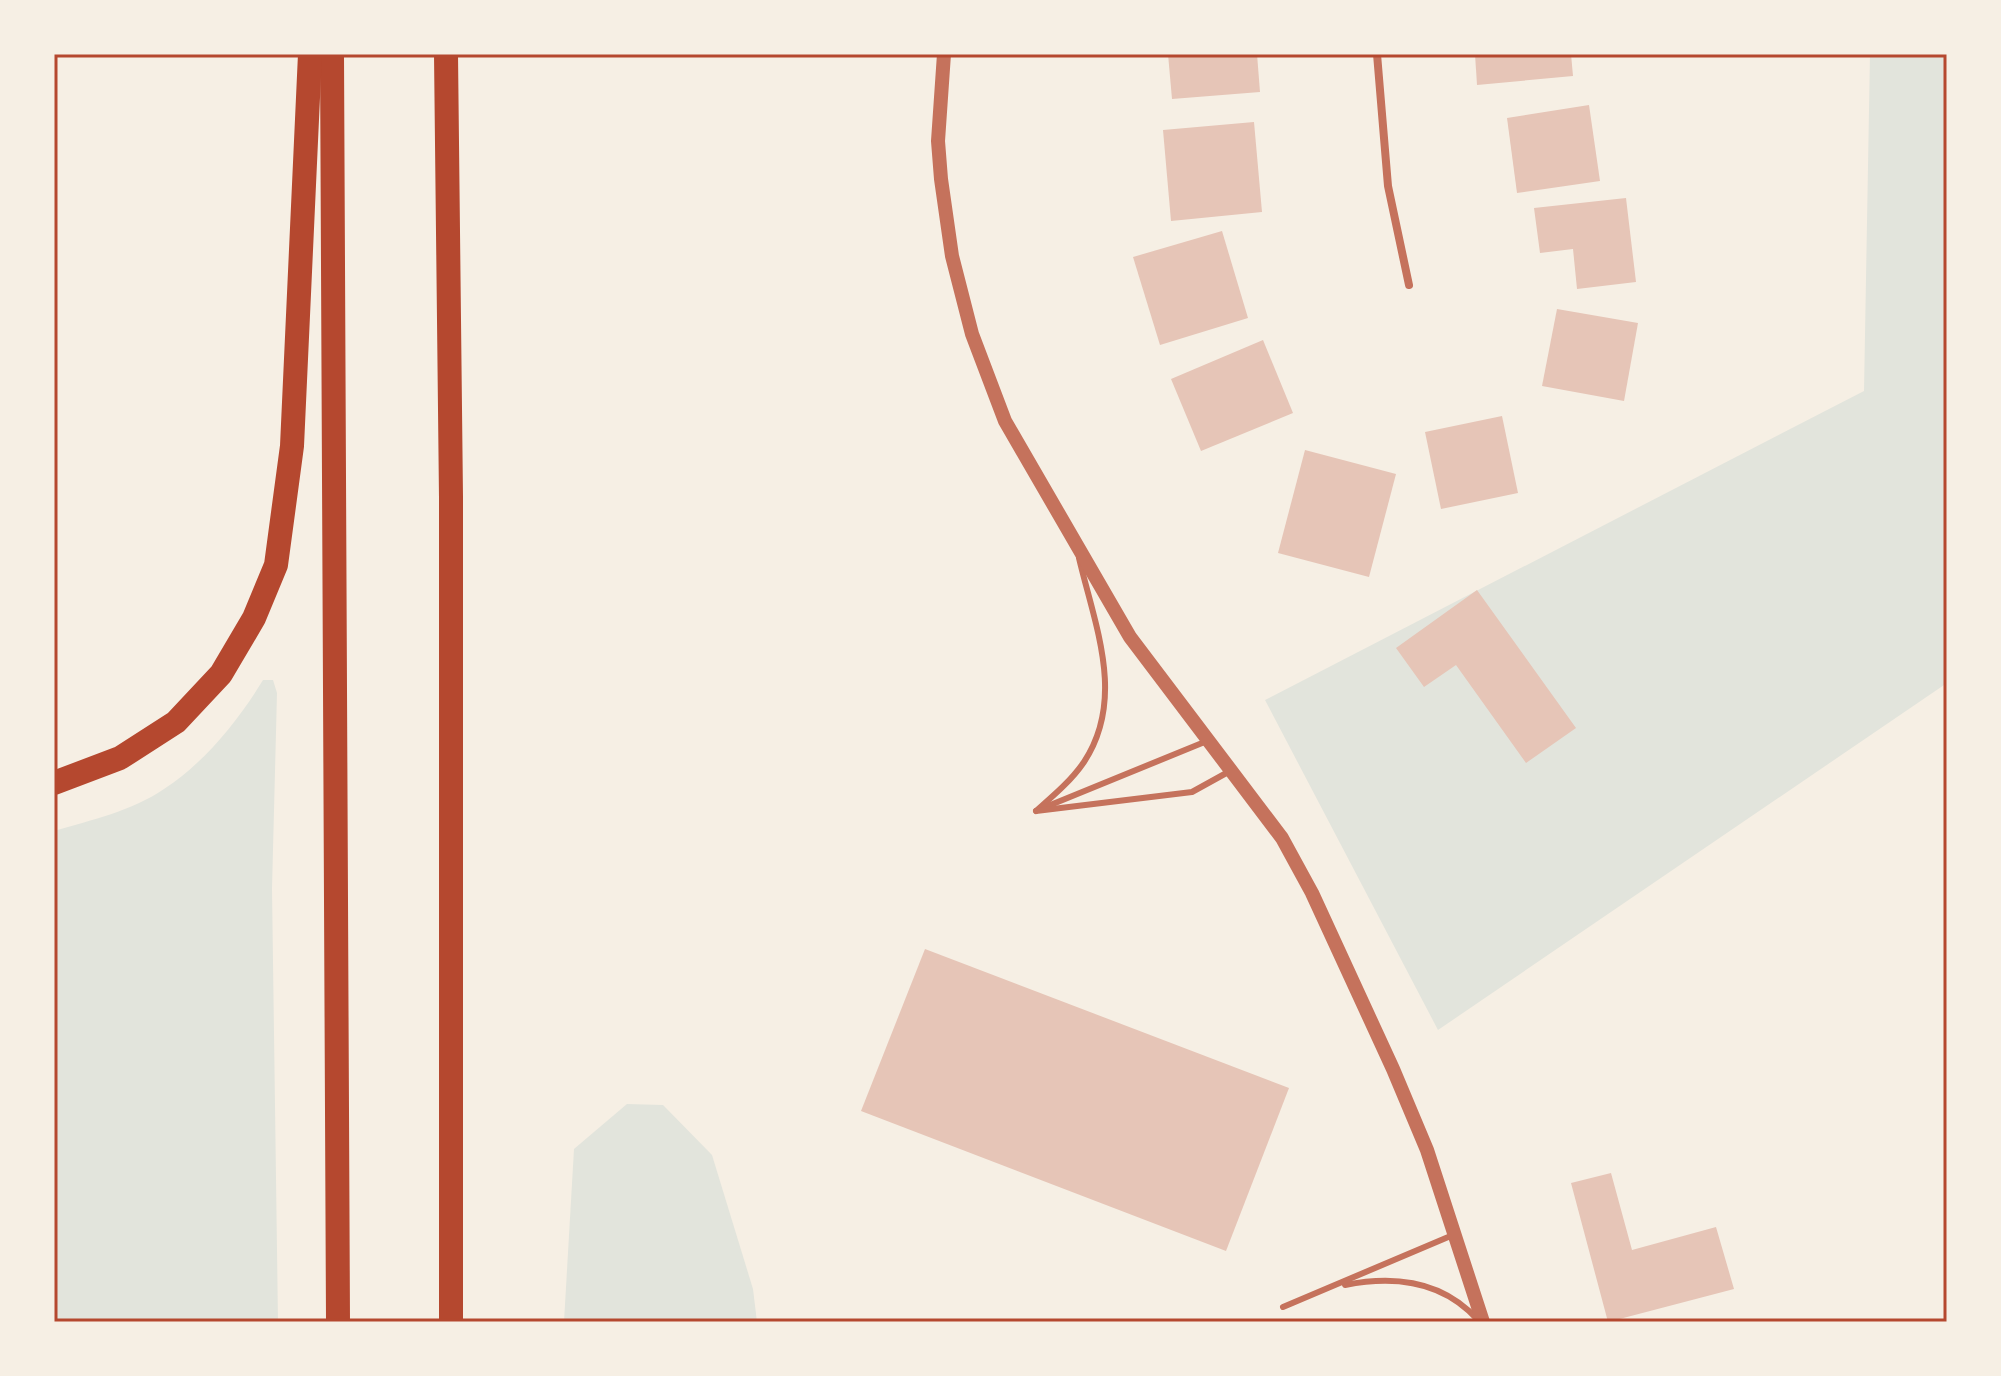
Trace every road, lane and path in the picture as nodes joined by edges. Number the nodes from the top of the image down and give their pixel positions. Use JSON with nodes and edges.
{"nodes":[{"id":1,"x":310,"y":54,"type":"edge"},
{"id":2,"x":332,"y":54,"type":"edge"},
{"id":3,"x":446,"y":54,"type":"edge"},
{"id":4,"x":462,"y":54,"type":"edge"},
{"id":5,"x":944,"y":54,"type":"edge"},
{"id":6,"x":1377,"y":54,"type":"edge"},
{"id":7,"x":1409,"y":285,"type":"dead end"},
{"id":8,"x":451,"y":497,"type":"junction"},
{"id":9,"x":1075,"y":543,"type":"junction"},
{"id":10,"x":1208,"y":740,"type":"junction"},
{"id":11,"x":1230,"y":771,"type":"junction"},
{"id":12,"x":54,"y":783,"type":"edge"},
{"id":13,"x":1036,"y":811,"type":"junction"},
{"id":14,"x":1454,"y":1234,"type":"junction"},
{"id":15,"x":1330,"y":1288,"type":"junction"},
{"id":16,"x":1283,"y":1307,"type":"dead end"},
{"id":17,"x":338,"y":1322,"type":"edge"},
{"id":18,"x":451,"y":1322,"type":"edge"},
{"id":19,"x":1481,"y":1322,"type":"edge"}],
"edges":[{"from":1,"to":12,"type":"highway"},
{"from":2,"to":17,"type":"highway"},
{"from":3,"to":8,"type":"highway"},
{"from":4,"to":8,"type":"highway"},
{"from":5,"to":9,"type":"street"},
{"from":6,"to":7,"type":"street"},
{"from":8,"to":18,"type":"highway"},
{"from":9,"to":10,"type":"street"},
{"from":9,"to":13,"type":"lane"},
{"from":10,"to":11,"type":"street"},
{"from":10,"to":13,"type":"lane"},
{"from":11,"to":13,"type":"lane"},
{"from":11,"to":14,"type":"street"},
{"from":14,"to":15,"type":"lane"},
{"from":14,"to":19,"type":"street"},
{"from":15,"to":16,"type":"lane"},
{"from":15,"to":19,"type":"lane"}]}
